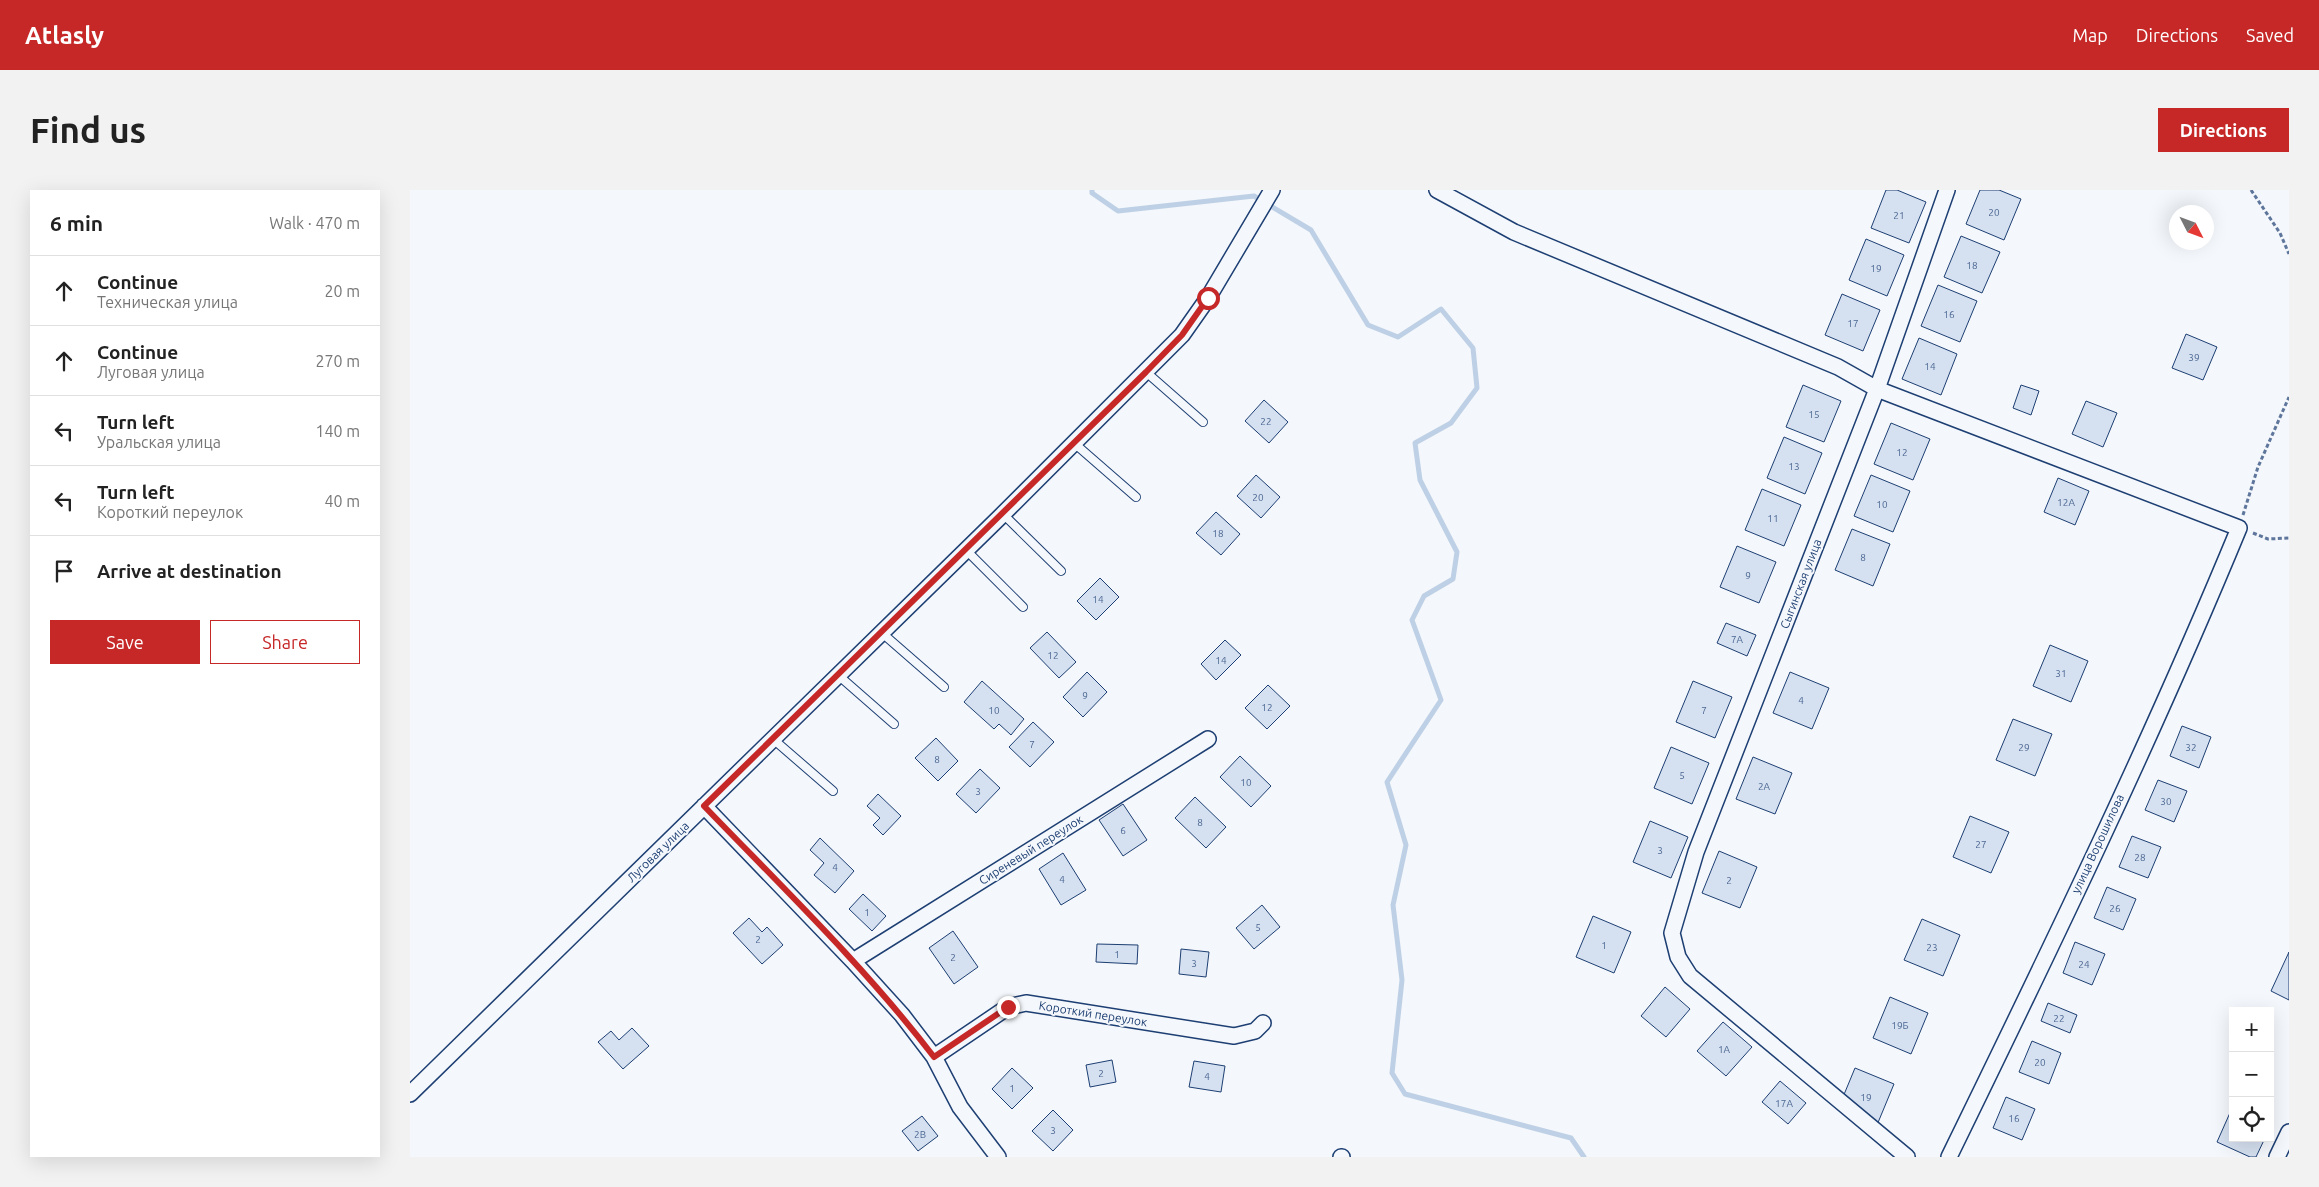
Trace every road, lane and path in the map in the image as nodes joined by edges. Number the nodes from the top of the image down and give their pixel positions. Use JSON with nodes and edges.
{"nodes":[{"id":1,"x":1272,"y":190,"type":"edge"},
{"id":2,"x":1437,"y":190,"type":"edge"},
{"id":3,"x":1947,"y":190,"type":"edge"},
{"id":4,"x":2251,"y":190,"type":"edge"},
{"id":5,"x":2289,"y":254,"type":"edge"},
{"id":6,"x":1146,"y":372,"type":"junction"},
{"id":7,"x":1877,"y":390,"type":"junction"},
{"id":8,"x":2289,"y":397,"type":"edge"},
{"id":9,"x":1202,"y":422,"type":"dead end"},
{"id":10,"x":1074,"y":443,"type":"junction"},
{"id":11,"x":1136,"y":497,"type":"dead end"},
{"id":12,"x":1003,"y":514,"type":"junction"},
{"id":13,"x":2239,"y":528,"type":"junction"},
{"id":14,"x":2289,"y":538,"type":"edge"},
{"id":15,"x":966,"y":550,"type":"junction"},
{"id":16,"x":1061,"y":571,"type":"dead end"},
{"id":17,"x":1023,"y":607,"type":"dead end"},
{"id":18,"x":882,"y":633,"type":"junction"},
{"id":19,"x":838,"y":675,"type":"junction"},
{"id":20,"x":944,"y":687,"type":"dead end"},
{"id":21,"x":894,"y":724,"type":"dead end"},
{"id":22,"x":773,"y":739,"type":"junction"},
{"id":23,"x":1208,"y":739,"type":"dead end"},
{"id":24,"x":833,"y":791,"type":"dead end"},
{"id":25,"x":704,"y":806,"type":"junction"},
{"id":26,"x":853,"y":961,"type":"junction"},
{"id":27,"x":1262,"y":1023,"type":"dead end"},
{"id":28,"x":934,"y":1057,"type":"junction"},
{"id":29,"x":410,"y":1094,"type":"edge"},
{"id":30,"x":2289,"y":1132,"type":"edge"},
{"id":31,"x":998,"y":1157,"type":"edge"},
{"id":32,"x":1907,"y":1157,"type":"edge"},
{"id":33,"x":1949,"y":1157,"type":"edge"},
{"id":34,"x":2276,"y":1157,"type":"edge"}],
"edges":[{"from":1,"to":6,"type":"street","name":"Луговая улица"},
{"from":2,"to":7,"type":"street"},
{"from":3,"to":7,"type":"street","name":"Сыгинская улица"},
{"from":4,"to":5,"type":"path"},
{"from":6,"to":9,"type":"lane"},
{"from":6,"to":10,"type":"street","name":"Луговая улица"},
{"from":7,"to":13,"type":"street"},
{"from":7,"to":32,"type":"street","name":"Сыгинская улица"},
{"from":8,"to":13,"type":"path"},
{"from":10,"to":11,"type":"lane"},
{"from":10,"to":12,"type":"street","name":"Луговая улица"},
{"from":12,"to":15,"type":"street","name":"Луговая улица"},
{"from":12,"to":16,"type":"lane"},
{"from":13,"to":14,"type":"path"},
{"from":13,"to":33,"type":"street","name":"улица Ворошилова"},
{"from":15,"to":17,"type":"lane"},
{"from":15,"to":18,"type":"street","name":"Луговая улица"},
{"from":18,"to":19,"type":"street","name":"Луговая улица"},
{"from":18,"to":20,"type":"lane"},
{"from":19,"to":21,"type":"lane"},
{"from":19,"to":22,"type":"street","name":"Луговая улица"},
{"from":22,"to":24,"type":"lane"},
{"from":22,"to":25,"type":"street","name":"Луговая улица"},
{"from":23,"to":26,"type":"street","name":"Сиреневый переулок"},
{"from":25,"to":26,"type":"street"},
{"from":25,"to":29,"type":"street","name":"Луговая улица"},
{"from":26,"to":28,"type":"street"},
{"from":27,"to":28,"type":"street","name":"Короткий переулок"},
{"from":28,"to":31,"type":"street"},
{"from":30,"to":34,"type":"street"}]}
